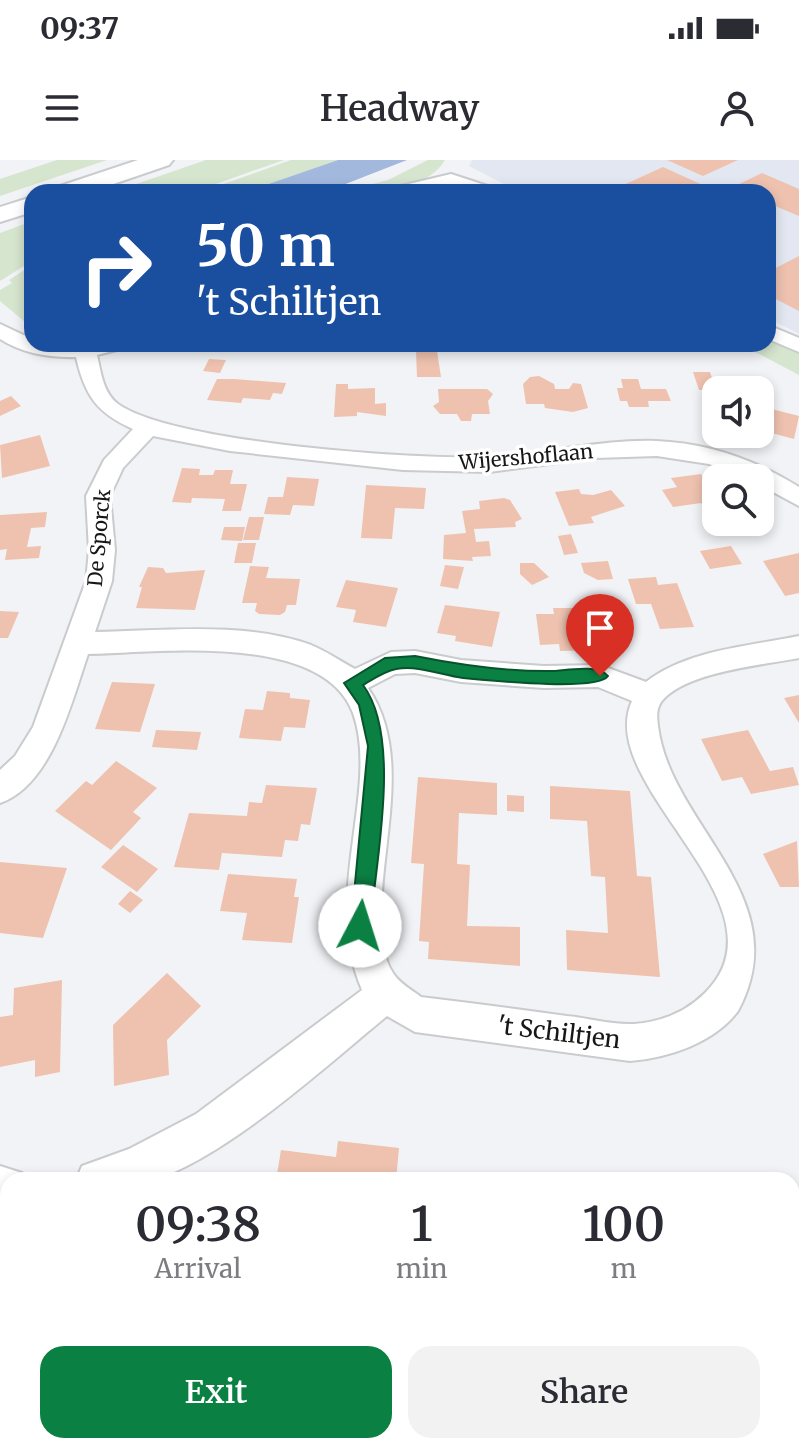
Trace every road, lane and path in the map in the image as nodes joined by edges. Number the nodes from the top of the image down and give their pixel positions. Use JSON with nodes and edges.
{"nodes":[{"id":1,"x":161,"y":160,"type":"edge"},
{"id":2,"x":453,"y":160,"type":"edge"},
{"id":3,"x":451,"y":179,"type":"junction"},
{"id":4,"x":90,"y":184,"type":"edge"},
{"id":5,"x":431,"y":184,"type":"edge"},
{"id":6,"x":469,"y":184,"type":"edge"},
{"id":7,"x":24,"y":207,"type":"edge"},
{"id":8,"x":0,"y":215,"type":"edge"},
{"id":9,"x":0,"y":330,"type":"edge"},
{"id":10,"x":776,"y":335,"type":"edge"},
{"id":11,"x":24,"y":343,"type":"edge"},
{"id":12,"x":799,"y":346,"type":"edge"},
{"id":13,"x":85,"y":352,"type":"edge"},
{"id":14,"x":148,"y":427,"type":"junction"},
{"id":15,"x":799,"y":498,"type":"edge"},
{"id":16,"x":80,"y":643,"type":"junction"},
{"id":17,"x":799,"y":647,"type":"edge"},
{"id":18,"x":352,"y":683,"type":"junction"},
{"id":19,"x":650,"y":696,"type":"junction"},
{"id":20,"x":0,"y":790,"type":"edge"},
{"id":21,"x":387,"y":993,"type":"junction"},
{"id":22,"x":128,"y":1172,"type":"edge"}],
"edges":[{"from":1,"to":4,"type":"main road"},
{"from":2,"to":3,"type":"street"},
{"from":3,"to":5,"type":"street"},
{"from":3,"to":6,"type":"street"},
{"from":7,"to":8,"type":"main road"},
{"from":9,"to":11,"type":"street"},
{"from":10,"to":12,"type":"street"},
{"from":13,"to":14,"type":"street"},
{"from":14,"to":15,"type":"street","name":"Wijershoflaan"},
{"from":14,"to":16,"type":"street","name":"De Sporck"},
{"from":16,"to":18,"type":"street","name":"'t Schiltjen"},
{"from":16,"to":20,"type":"street","name":"De Sporck"},
{"from":17,"to":19,"type":"street"},
{"from":18,"to":19,"type":"street"},
{"from":18,"to":21,"type":"street","name":"'t Schiltjen"},
{"from":19,"to":21,"type":"street","name":"'t Schiltjen"},
{"from":21,"to":22,"type":"street"}]}
